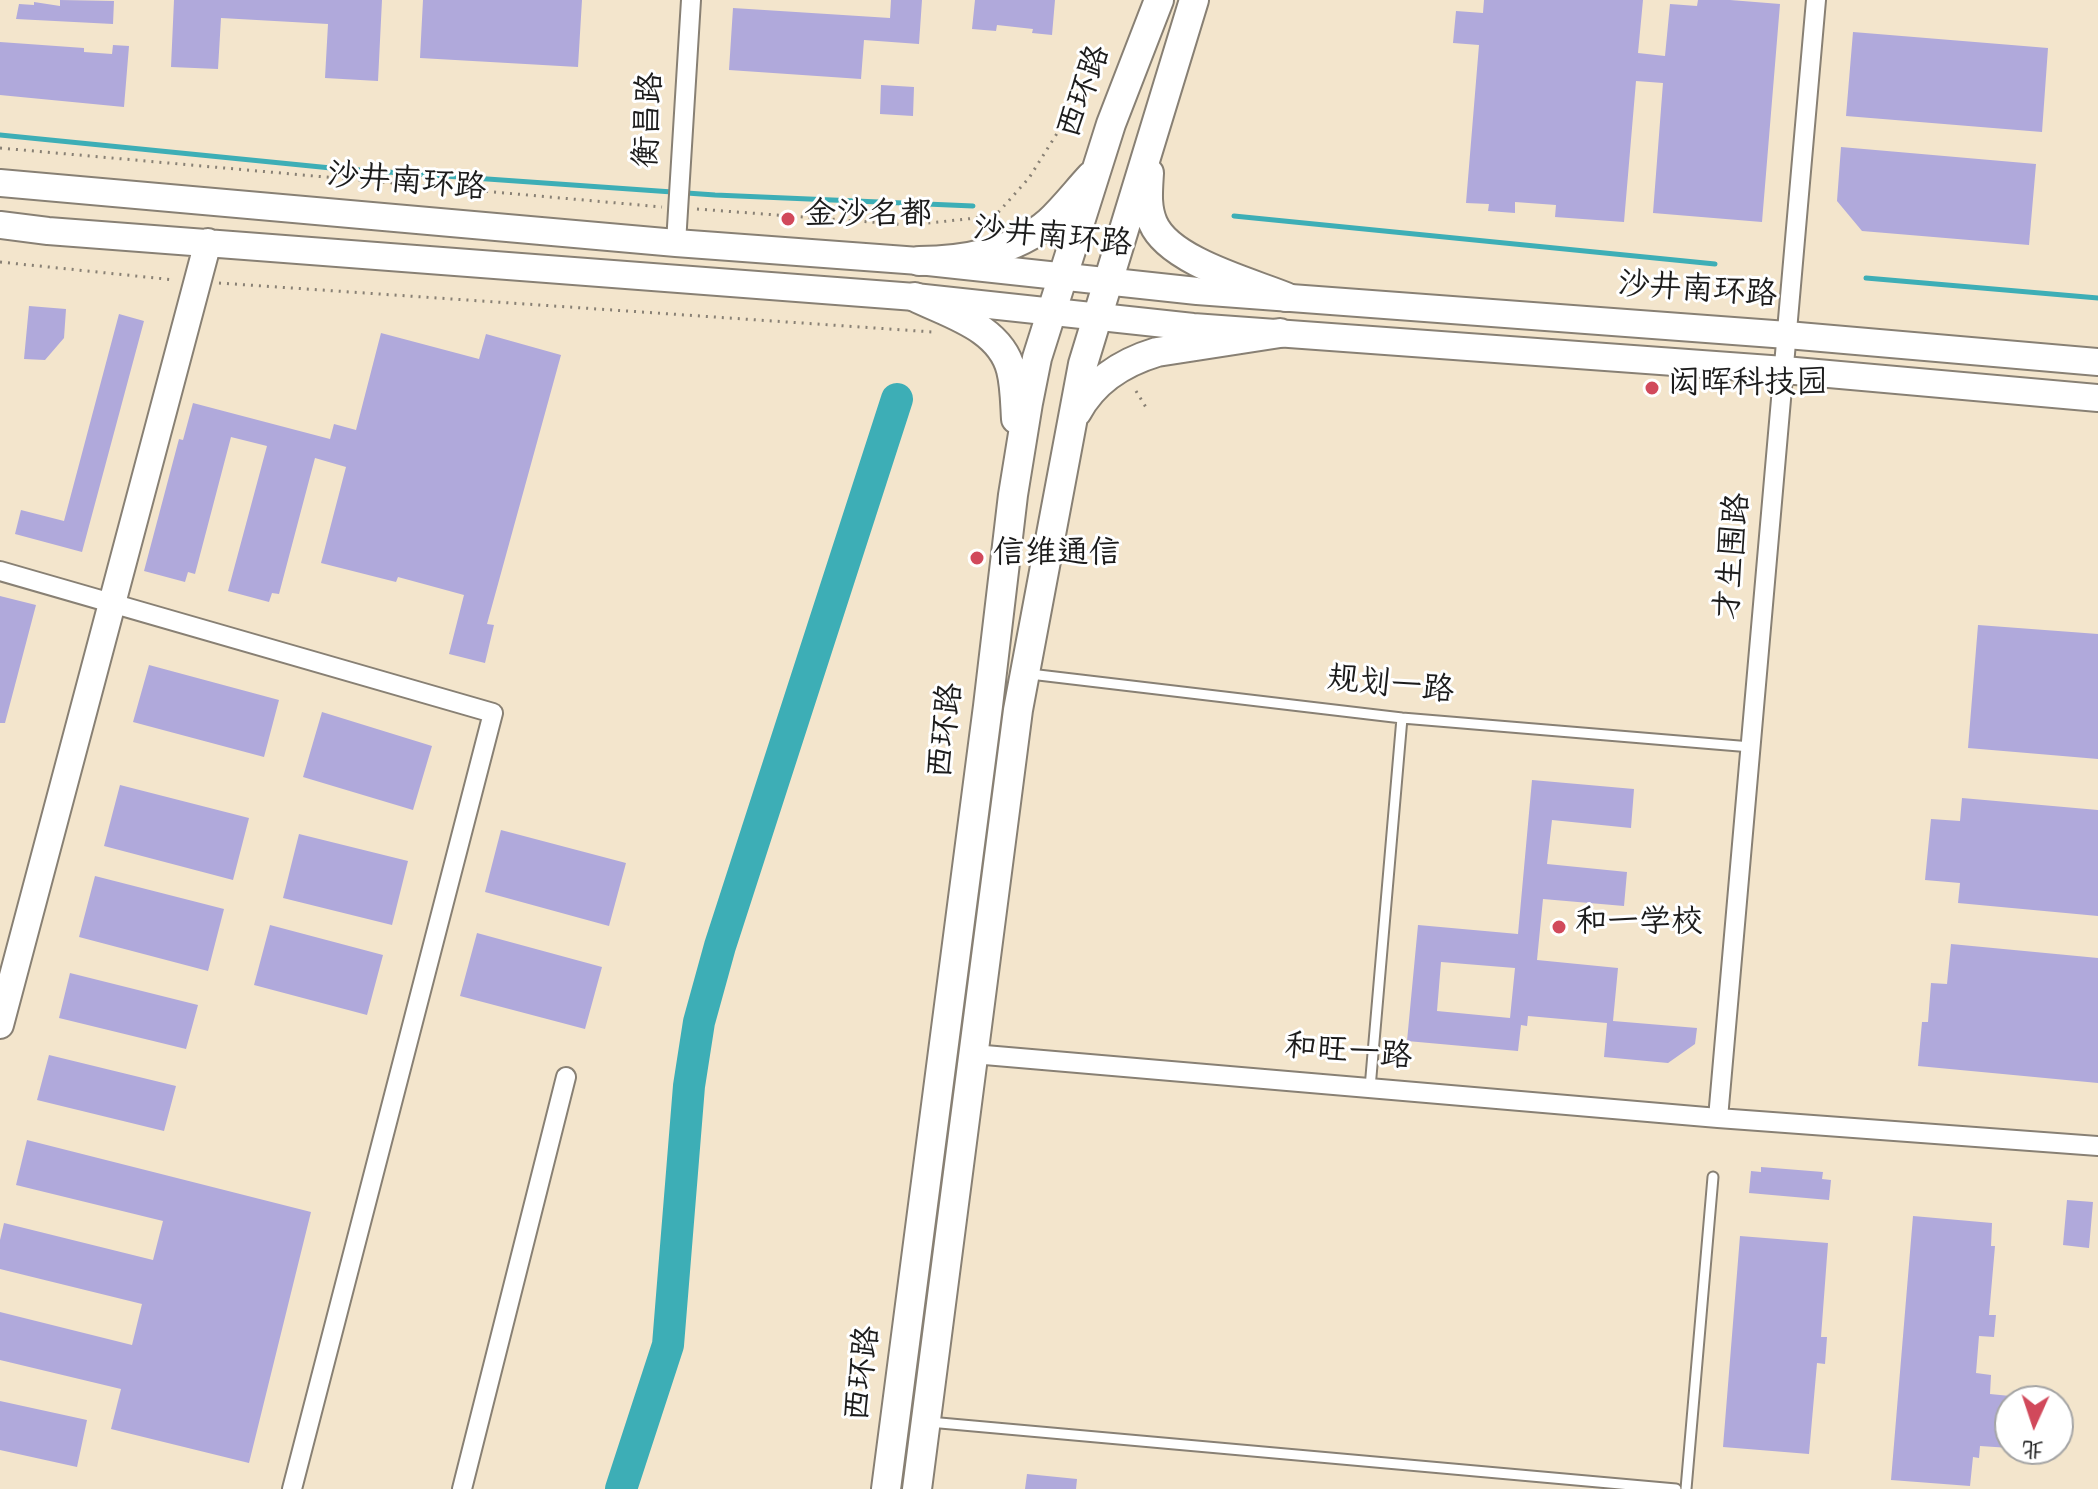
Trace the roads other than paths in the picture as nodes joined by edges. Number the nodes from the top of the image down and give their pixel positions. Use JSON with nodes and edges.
{"nodes":[{"id":1,"x":691,"y":0,"type":"edge"},
{"id":2,"x":1159,"y":0,"type":"edge"},
{"id":3,"x":1194,"y":0,"type":"edge"},
{"id":4,"x":1816,"y":0,"type":"edge"},
{"id":5,"x":1151,"y":136,"type":"junction"},
{"id":6,"x":1097,"y":169,"type":"junction"},
{"id":7,"x":0,"y":183,"type":"edge"},
{"id":8,"x":0,"y":225,"type":"edge"},
{"id":9,"x":208,"y":242,"type":"junction"},
{"id":10,"x":676,"y":243,"type":"junction"},
{"id":11,"x":919,"y":261,"type":"junction"},
{"id":12,"x":1064,"y":276,"type":"junction"},
{"id":13,"x":1107,"y":281,"type":"junction"},
{"id":14,"x":915,"y":297,"type":"junction"},
{"id":15,"x":1286,"y":297,"type":"junction"},
{"id":16,"x":1052,"y":312,"type":"junction"},
{"id":17,"x":1097,"y":317,"type":"junction"},
{"id":18,"x":1280,"y":333,"type":"junction"},
{"id":19,"x":1787,"y":335,"type":"junction"},
{"id":20,"x":2098,"y":362,"type":"edge"},
{"id":21,"x":1784,"y":370,"type":"junction"},
{"id":22,"x":2098,"y":398,"type":"edge"},
{"id":23,"x":1073,"y":419,"type":"junction"},
{"id":24,"x":1020,"y":449,"type":"junction"},
{"id":25,"x":0,"y":571,"type":"edge"},
{"id":26,"x":112,"y":603,"type":"junction"},
{"id":27,"x":1025,"y":673,"type":"junction"},
{"id":28,"x":1402,"y":718,"type":"junction"},
{"id":29,"x":1751,"y":747,"type":"junction"},
{"id":30,"x":0,"y":1025,"type":"edge"},
{"id":31,"x":973,"y":1054,"type":"junction"},
{"id":32,"x":566,"y":1077,"type":"dead end"},
{"id":33,"x":1370,"y":1088,"type":"junction"},
{"id":34,"x":1718,"y":1118,"type":"junction"},
{"id":35,"x":2098,"y":1146,"type":"edge"},
{"id":36,"x":1713,"y":1177,"type":"dead end"},
{"id":37,"x":925,"y":1421,"type":"junction"},
{"id":38,"x":292,"y":1489,"type":"edge"},
{"id":39,"x":462,"y":1489,"type":"edge"},
{"id":40,"x":886,"y":1489,"type":"edge"},
{"id":41,"x":917,"y":1489,"type":"edge"},
{"id":42,"x":1676,"y":1489,"type":"edge"},
{"id":43,"x":1686,"y":1489,"type":"edge"}],
"edges":[{"from":1,"to":10,"type":"street","name":"衡昌路"},
{"from":2,"to":6,"type":"main road","name":"西环路"},
{"from":3,"to":5,"type":"main road","name":"西环路"},
{"from":4,"to":19,"type":"street","name":"才生围路"},
{"from":5,"to":13,"type":"main road","name":"西环路"},
{"from":5,"to":15,"type":"main road"},
{"from":6,"to":11,"type":"main road"},
{"from":6,"to":12,"type":"main road","name":"西环路"},
{"from":7,"to":10,"type":"main road","name":"沙井南环路"},
{"from":8,"to":9,"type":"main road"},
{"from":9,"to":14,"type":"main road"},
{"from":9,"to":26,"type":"main road"},
{"from":10,"to":11,"type":"main road","name":"沙井南环路"},
{"from":11,"to":12,"type":"main road","name":"沙井南环路"},
{"from":12,"to":13,"type":"main road","name":"沙井南环路"},
{"from":12,"to":16,"type":"main road","name":"西环路"},
{"from":13,"to":15,"type":"main road","name":"沙井南环路"},
{"from":13,"to":17,"type":"main road","name":"西环路"},
{"from":14,"to":16,"type":"main road"},
{"from":14,"to":24,"type":"main road"},
{"from":15,"to":19,"type":"main road","name":"沙井南环路"},
{"from":16,"to":17,"type":"main road"},
{"from":16,"to":24,"type":"main road","name":"西环路"},
{"from":17,"to":18,"type":"main road"},
{"from":17,"to":23,"type":"main road","name":"西环路"},
{"from":18,"to":21,"type":"main road"},
{"from":18,"to":23,"type":"main road"},
{"from":19,"to":20,"type":"main road","name":"沙井南环路"},
{"from":19,"to":21,"type":"street","name":"才生围路"},
{"from":21,"to":22,"type":"main road"},
{"from":21,"to":29,"type":"street","name":"才生围路"},
{"from":23,"to":27,"type":"main road","name":"西环路"},
{"from":24,"to":40,"type":"main road","name":"西环路"},
{"from":25,"to":26,"type":"street"},
{"from":26,"to":30,"type":"main road"},
{"from":26,"to":38,"type":"street"},
{"from":27,"to":28,"type":"lane","name":"规划一路"},
{"from":27,"to":31,"type":"main road","name":"西环路"},
{"from":28,"to":29,"type":"lane","name":"规划一路"},
{"from":28,"to":33,"type":"lane"},
{"from":29,"to":34,"type":"street","name":"才生围路"},
{"from":31,"to":33,"type":"street","name":"和旺一路"},
{"from":31,"to":37,"type":"main road","name":"西环路"},
{"from":32,"to":39,"type":"street"},
{"from":33,"to":34,"type":"street","name":"和旺一路"},
{"from":34,"to":35,"type":"street","name":"和旺一路"},
{"from":36,"to":43,"type":"lane"},
{"from":37,"to":41,"type":"main road","name":"西环路"},
{"from":37,"to":42,"type":"lane"}]}
